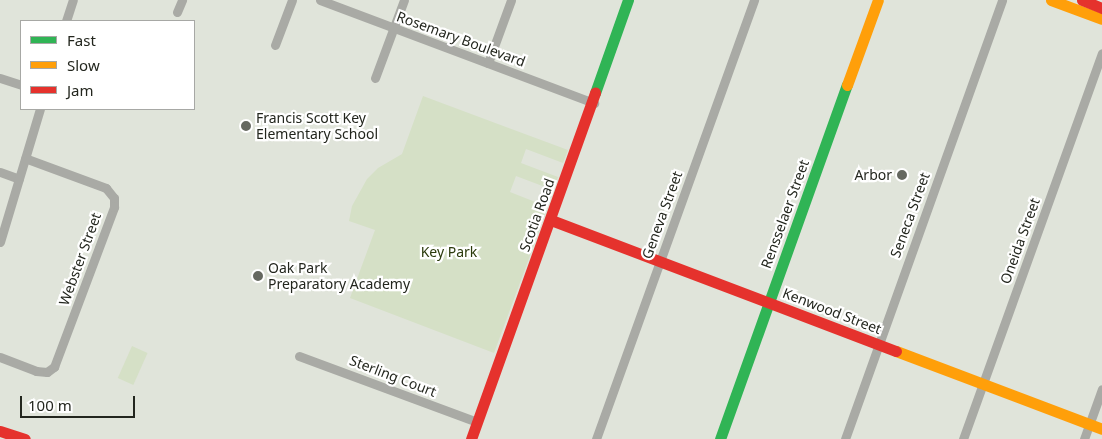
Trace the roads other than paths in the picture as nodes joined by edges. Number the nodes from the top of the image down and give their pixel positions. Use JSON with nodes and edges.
{"nodes":[{"id":1,"x":73,"y":0,"type":"edge"},
{"id":2,"x":182,"y":0,"type":"edge"},
{"id":3,"x":292,"y":0,"type":"edge"},
{"id":4,"x":320,"y":0,"type":"edge"},
{"id":5,"x":404,"y":0,"type":"edge"},
{"id":6,"x":512,"y":0,"type":"edge"},
{"id":7,"x":628,"y":0,"type":"edge"},
{"id":8,"x":754,"y":0,"type":"edge"},
{"id":9,"x":878,"y":0,"type":"edge"},
{"id":10,"x":1002,"y":0,"type":"edge"},
{"id":11,"x":1051,"y":0,"type":"edge"},
{"id":12,"x":1082,"y":0,"type":"edge"},
{"id":13,"x":1102,"y":8,"type":"edge"},
{"id":14,"x":177,"y":12,"type":"dead end"},
{"id":15,"x":1102,"y":19,"type":"edge"},
{"id":16,"x":66,"y":20,"type":"edge"},
{"id":17,"x":394,"y":28,"type":"junction"},
{"id":18,"x":275,"y":45,"type":"dead end"},
{"id":19,"x":1102,"y":53,"type":"edge"},
{"id":20,"x":488,"y":63,"type":"junction"},
{"id":21,"x":0,"y":78,"type":"edge"},
{"id":22,"x":375,"y":78,"type":"dead end"},
{"id":23,"x":20,"y":86,"type":"edge"},
{"id":24,"x":594,"y":103,"type":"junction"},
{"id":25,"x":40,"y":110,"type":"edge"},
{"id":26,"x":25,"y":158,"type":"junction"},
{"id":27,"x":0,"y":172,"type":"edge"},
{"id":28,"x":19,"y":179,"type":"junction"},
{"id":29,"x":551,"y":220,"type":"junction"},
{"id":30,"x":0,"y":242,"type":"edge"},
{"id":31,"x":660,"y":261,"type":"junction"},
{"id":32,"x":769,"y":303,"type":"junction"},
{"id":33,"x":878,"y":344,"type":"junction"},
{"id":34,"x":299,"y":356,"type":"dead end"},
{"id":35,"x":0,"y":357,"type":"edge"},
{"id":36,"x":983,"y":384,"type":"junction"},
{"id":37,"x":1102,"y":389,"type":"edge"},
{"id":38,"x":477,"y":422,"type":"junction"},
{"id":39,"x":1089,"y":425,"type":"junction"},
{"id":40,"x":1102,"y":429,"type":"edge"},
{"id":41,"x":0,"y":431,"type":"edge"},
{"id":42,"x":25,"y":439,"type":"edge"},
{"id":43,"x":471,"y":439,"type":"edge"},
{"id":44,"x":596,"y":439,"type":"edge"},
{"id":45,"x":720,"y":439,"type":"edge"},
{"id":46,"x":845,"y":439,"type":"edge"},
{"id":47,"x":964,"y":439,"type":"edge"},
{"id":48,"x":1084,"y":439,"type":"edge"}],
"edges":[{"from":1,"to":16,"type":"street"},
{"from":2,"to":14,"type":"street"},
{"from":3,"to":18,"type":"street"},
{"from":4,"to":17,"type":"street","name":"Rosemary Boulevard"},
{"from":5,"to":17,"type":"street"},
{"from":6,"to":20,"type":"street"},
{"from":7,"to":24,"type":"street","name":"Scotia Road"},
{"from":8,"to":31,"type":"street","name":"Geneva Street"},
{"from":9,"to":32,"type":"street","name":"Rensselaer Street"},
{"from":10,"to":33,"type":"street","name":"Seneca Street"},
{"from":11,"to":15,"type":"street"},
{"from":12,"to":13,"type":"street"},
{"from":17,"to":20,"type":"street","name":"Rosemary Boulevard"},
{"from":17,"to":22,"type":"street"},
{"from":19,"to":36,"type":"street","name":"Oneida Street"},
{"from":20,"to":24,"type":"street","name":"Rosemary Boulevard"},
{"from":21,"to":23,"type":"street"},
{"from":24,"to":29,"type":"street","name":"Scotia Road"},
{"from":25,"to":26,"type":"street"},
{"from":26,"to":28,"type":"street"},
{"from":26,"to":35,"type":"street","name":"Webster Street"},
{"from":27,"to":28,"type":"street"},
{"from":28,"to":30,"type":"street"},
{"from":29,"to":31,"type":"street","name":"Kenwood Street"},
{"from":29,"to":38,"type":"street","name":"Scotia Road"},
{"from":31,"to":32,"type":"street","name":"Kenwood Street"},
{"from":31,"to":44,"type":"street","name":"Geneva Street"},
{"from":32,"to":33,"type":"street","name":"Kenwood Street"},
{"from":32,"to":45,"type":"street","name":"Rensselaer Street"},
{"from":33,"to":36,"type":"street","name":"Kenwood Street"},
{"from":33,"to":46,"type":"street","name":"Seneca Street"},
{"from":34,"to":38,"type":"street","name":"Sterling Court"},
{"from":36,"to":39,"type":"street","name":"Kenwood Street"},
{"from":36,"to":47,"type":"street","name":"Oneida Street"},
{"from":37,"to":39,"type":"street"},
{"from":38,"to":43,"type":"street","name":"Scotia Road"},
{"from":39,"to":40,"type":"street","name":"Kenwood Street"},
{"from":39,"to":48,"type":"street"},
{"from":41,"to":42,"type":"street"}]}
